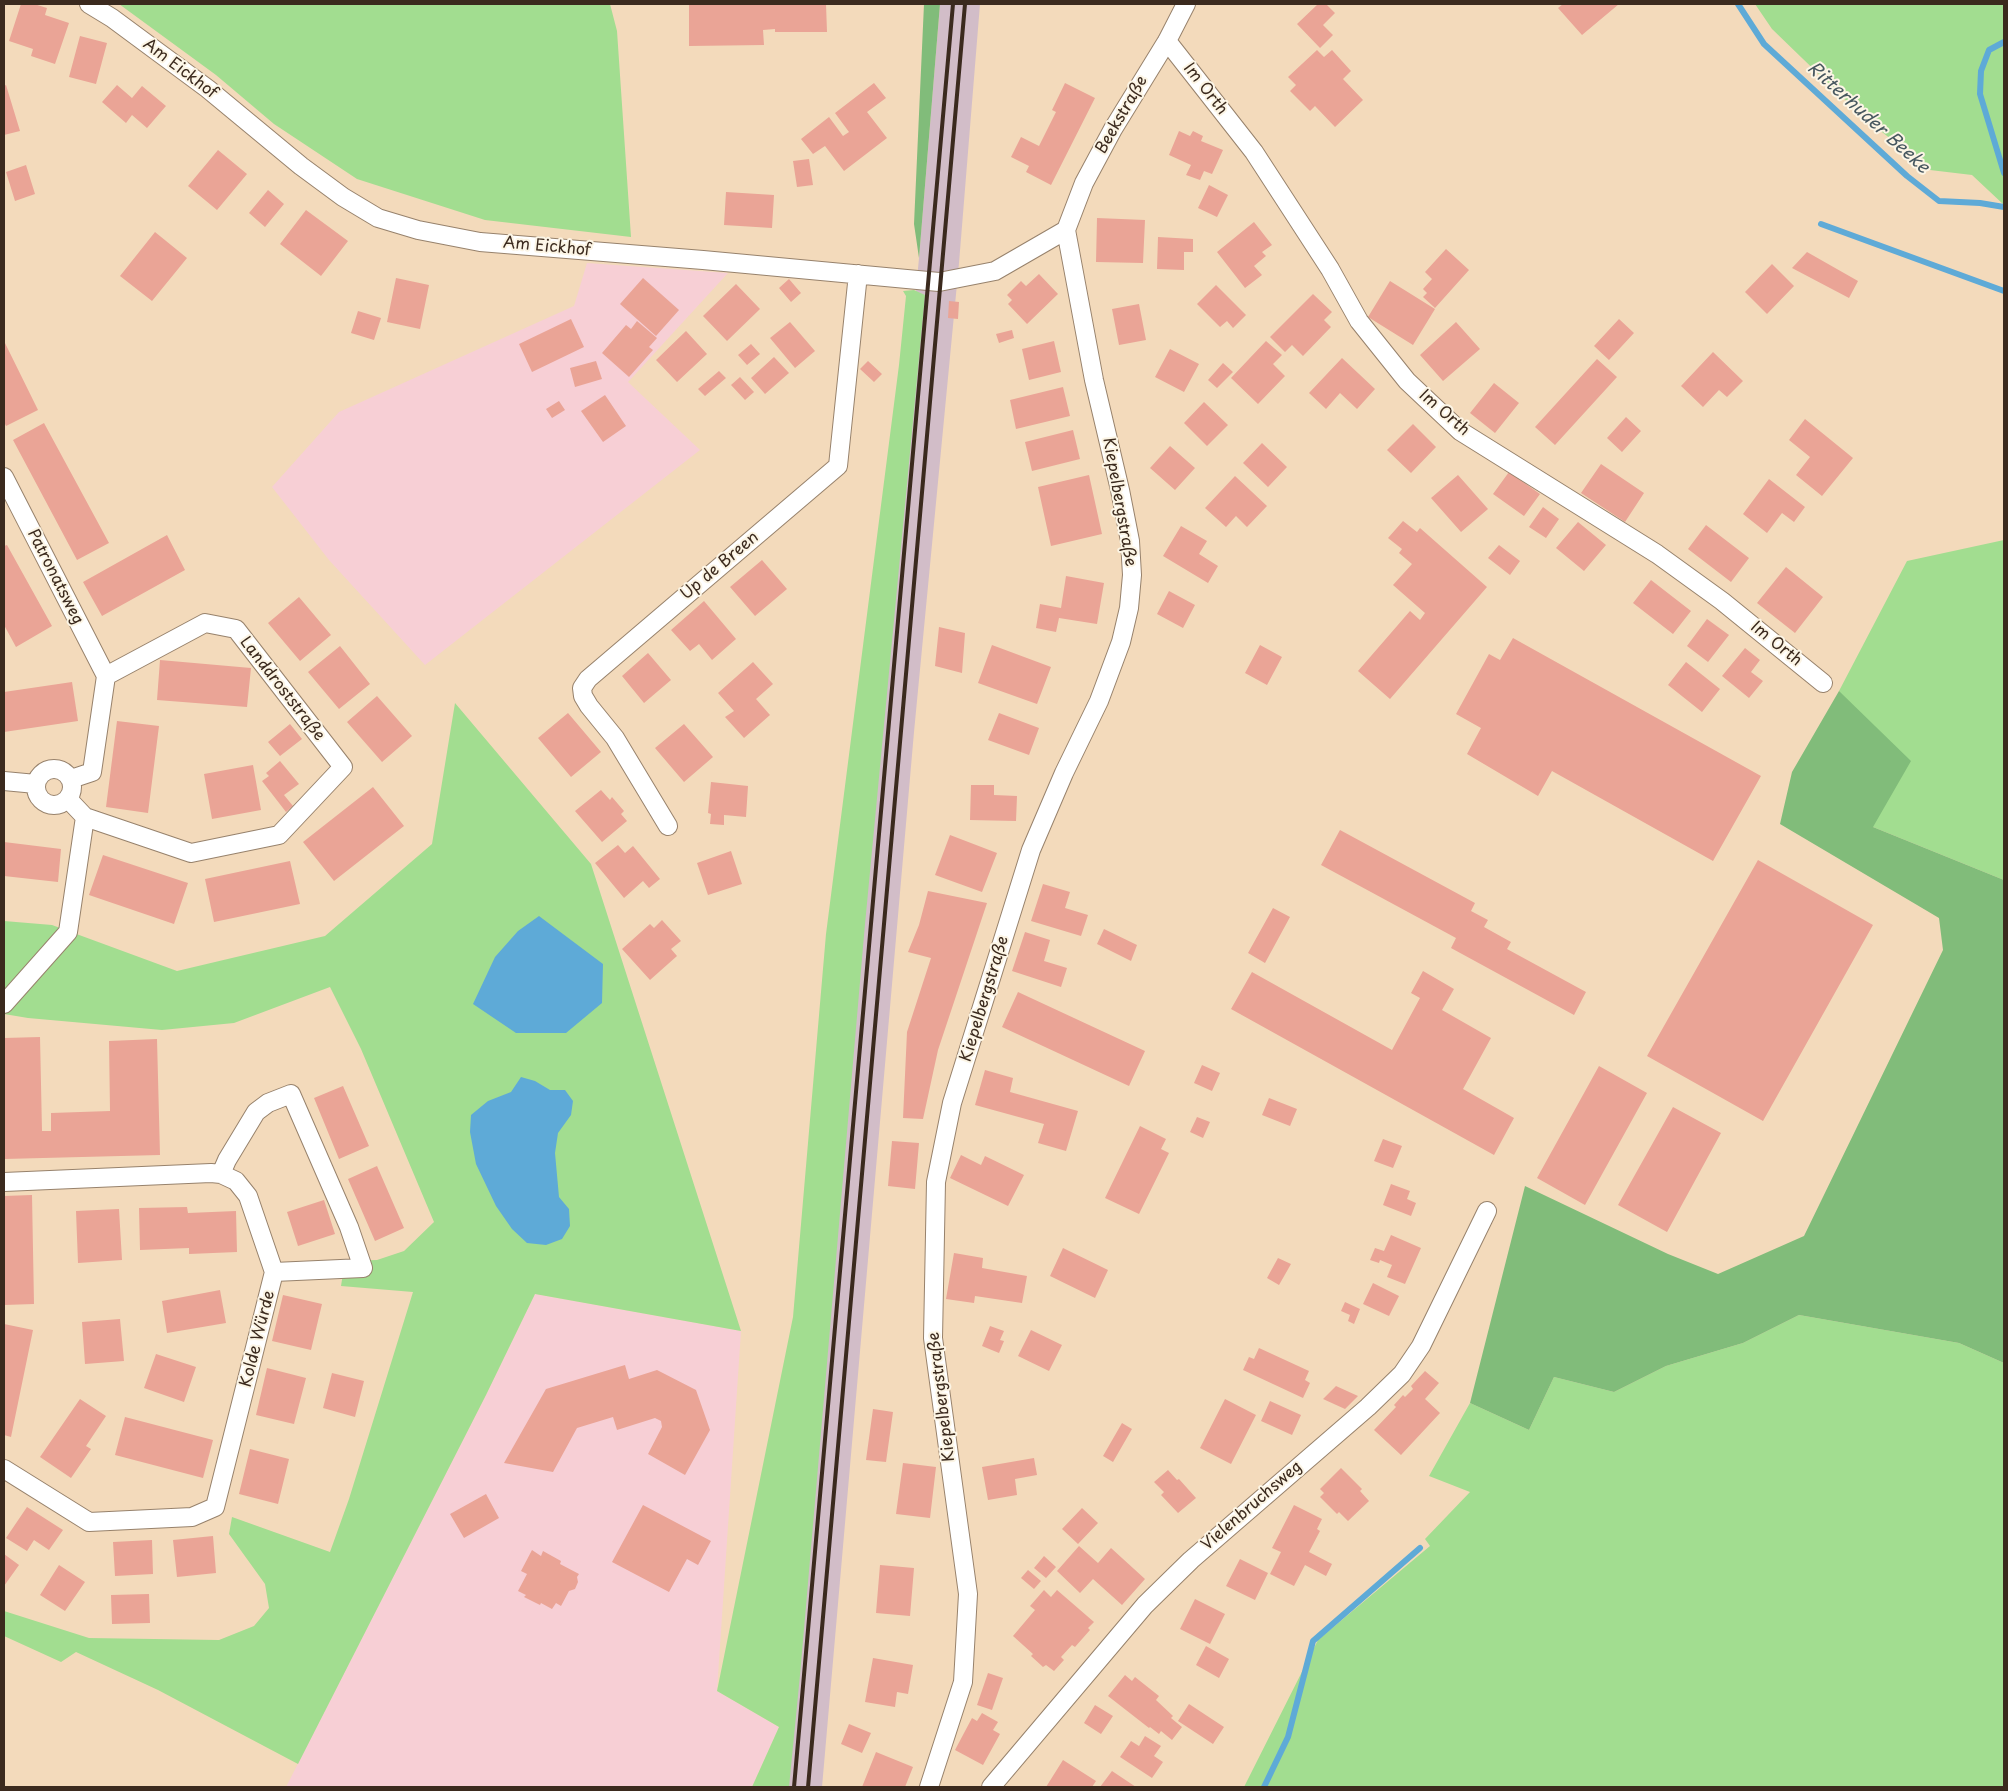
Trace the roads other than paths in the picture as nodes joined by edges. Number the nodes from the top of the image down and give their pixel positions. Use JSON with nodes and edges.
{"nodes":[{"id":1,"x":89,"y":4,"type":"edge"},
{"id":2,"x":1186,"y":4,"type":"edge"},
{"id":3,"x":1167,"y":41,"type":"junction"},
{"id":4,"x":1066,"y":230,"type":"junction"},
{"id":5,"x":858,"y":274,"type":"junction"},
{"id":6,"x":4,"y":477,"type":"edge"},
{"id":7,"x":106,"y":676,"type":"junction"},
{"id":8,"x":1823,"y":683,"type":"dead end"},
{"id":9,"x":71,"y":779,"type":"junction"},
{"id":10,"x":4,"y":781,"type":"edge"},
{"id":11,"x":36,"y":784,"type":"junction"},
{"id":12,"x":68,"y":800,"type":"junction"},
{"id":13,"x":85,"y":817,"type":"junction"},
{"id":14,"x":668,"y":826,"type":"dead end"},
{"id":15,"x":4,"y":1004,"type":"edge"},
{"id":16,"x":222,"y":1174,"type":"junction"},
{"id":17,"x":4,"y":1182,"type":"edge"},
{"id":18,"x":1487,"y":1211,"type":"dead end"},
{"id":19,"x":274,"y":1272,"type":"junction"},
{"id":20,"x":4,"y":1469,"type":"edge"},
{"id":21,"x":929,"y":1787,"type":"edge"},
{"id":22,"x":991,"y":1787,"type":"edge"}],
"edges":[{"from":1,"to":5,"type":"street","name":"Am Eickhof"},
{"from":2,"to":3,"type":"street","name":"Beekstraße"},
{"from":3,"to":4,"type":"street","name":"Beekstraße"},
{"from":3,"to":8,"type":"street","name":"Im Orth"},
{"from":4,"to":5,"type":"street","name":"Am Eickhof"},
{"from":4,"to":21,"type":"street","name":"Kiepelbergstraße"},
{"from":5,"to":14,"type":"street","name":"Up de Breen"},
{"from":6,"to":7,"type":"street","name":"Patronatsweg"},
{"from":7,"to":9,"type":"street"},
{"from":7,"to":13,"type":"street","name":"Landdroststraße"},
{"from":9,"to":11,"type":"street"},
{"from":9,"to":12,"type":"street"},
{"from":10,"to":11,"type":"street"},
{"from":11,"to":12,"type":"street"},
{"from":12,"to":13,"type":"street"},
{"from":13,"to":15,"type":"street"},
{"from":16,"to":17,"type":"street"},
{"from":16,"to":19,"type":"street","name":"Kolde Würde"},
{"from":16,"to":19,"type":"street"},
{"from":18,"to":22,"type":"street","name":"Vielenbruchsweg"},
{"from":19,"to":20,"type":"street","name":"Kolde Würde"}]}
